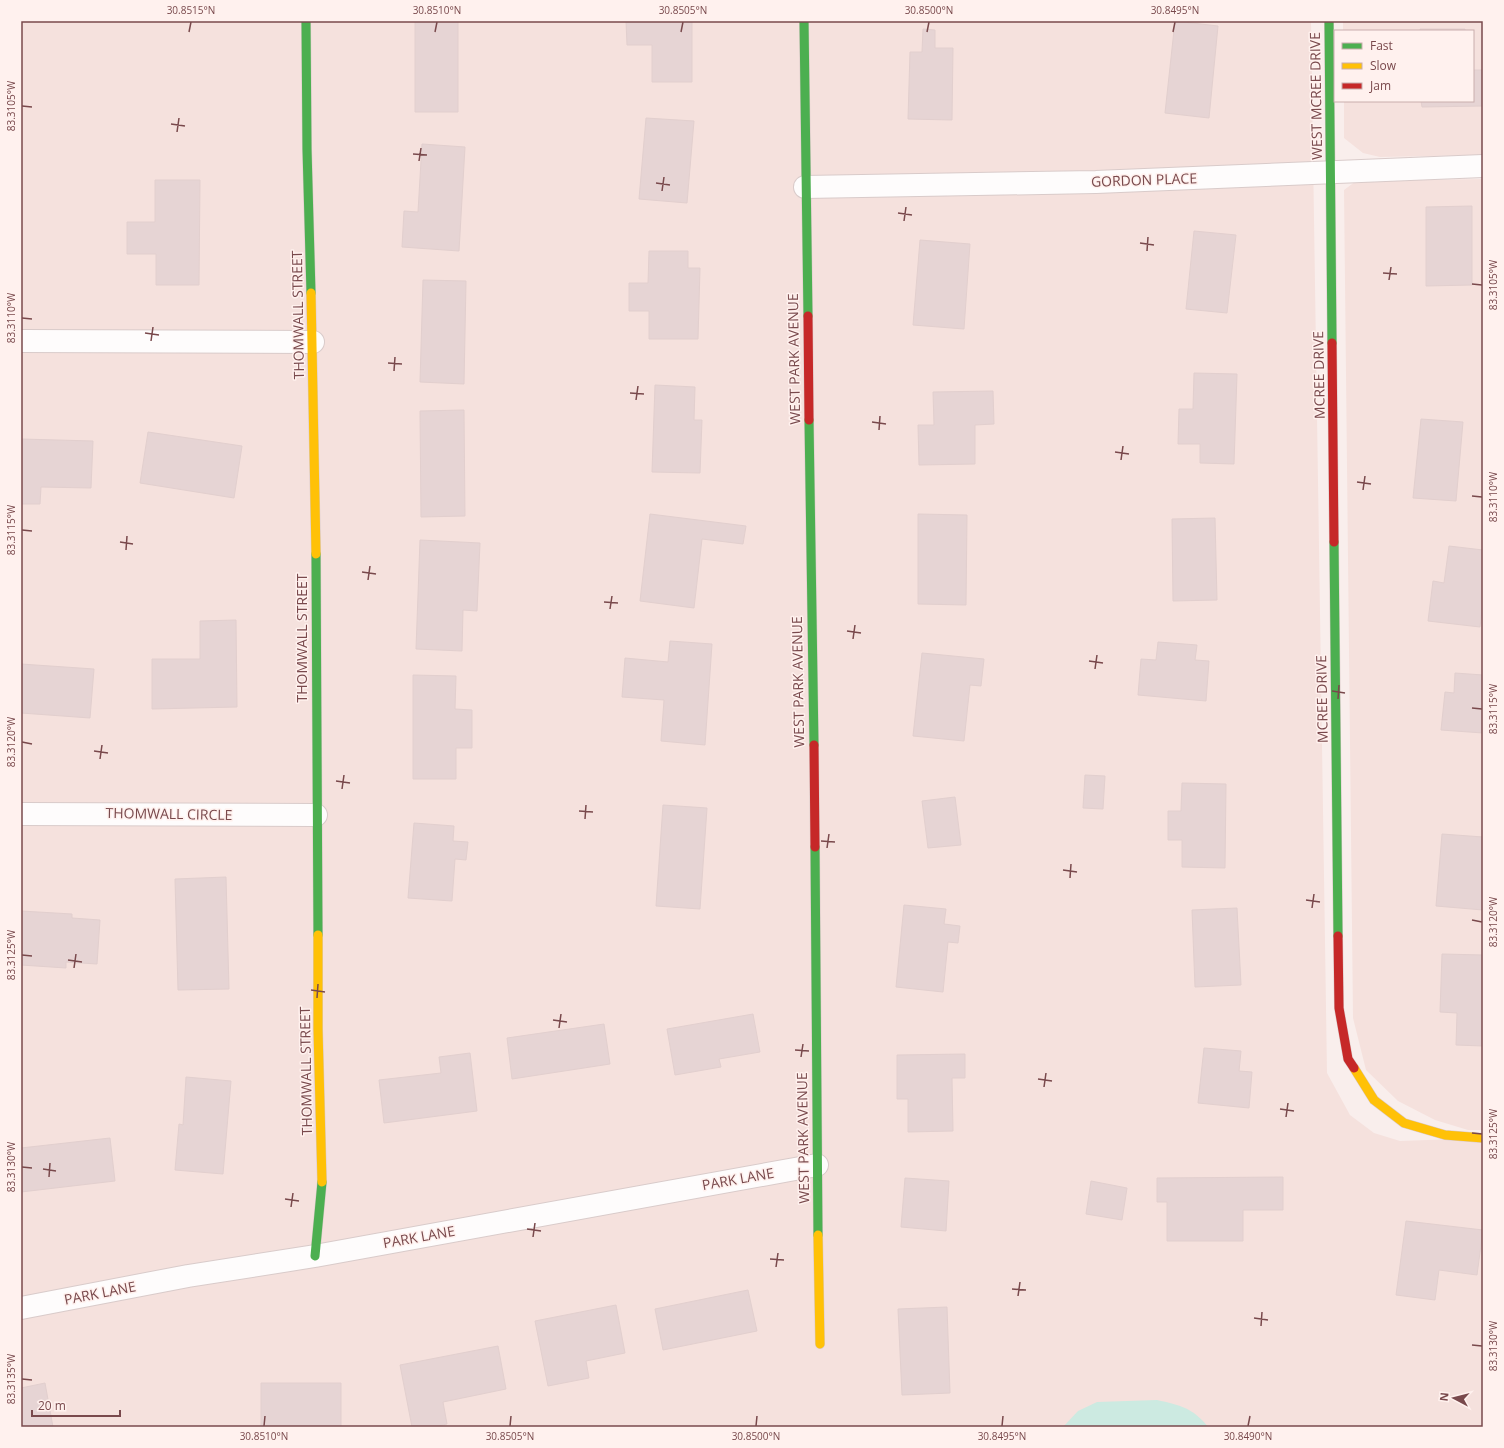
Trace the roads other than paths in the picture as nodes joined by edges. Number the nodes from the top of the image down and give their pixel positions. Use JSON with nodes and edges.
{"nodes":[{"id":1,"x":306,"y":21,"type":"edge"},
{"id":2,"x":804,"y":21,"type":"edge"},
{"id":3,"x":1328,"y":21,"type":"edge"},
{"id":4,"x":1483,"y":166,"type":"edge"},
{"id":5,"x":1330,"y":172,"type":"junction"},
{"id":6,"x":805,"y":187,"type":"junction"},
{"id":7,"x":21,"y":341,"type":"edge"},
{"id":8,"x":313,"y":342,"type":"junction"},
{"id":9,"x":21,"y":814,"type":"edge"},
{"id":10,"x":316,"y":816,"type":"junction"},
{"id":11,"x":1483,"y":1138,"type":"edge"},
{"id":12,"x":817,"y":1165,"type":"junction"},
{"id":13,"x":315,"y":1256,"type":"junction"},
{"id":14,"x":21,"y":1308,"type":"edge"},
{"id":15,"x":820,"y":1344,"type":"dead end"}],
"edges":[{"from":1,"to":8,"type":"street","name":"THOMWALL STREET"},
{"from":2,"to":6,"type":"street","name":"WEST PARK AVENUE"},
{"from":3,"to":5,"type":"street","name":"WEST MCREE DRIVE"},
{"from":4,"to":5,"type":"street","name":"GORDON PLACE"},
{"from":5,"to":6,"type":"street","name":"GORDON PLACE"},
{"from":5,"to":11,"type":"street","name":"MCREE DRIVE"},
{"from":6,"to":12,"type":"street","name":"WEST PARK AVENUE"},
{"from":7,"to":8,"type":"street"},
{"from":8,"to":10,"type":"street","name":"THOMWALL STREET"},
{"from":9,"to":10,"type":"street","name":"THOMWALL CIRCLE"},
{"from":10,"to":13,"type":"street","name":"THOMWALL STREET"},
{"from":12,"to":13,"type":"street","name":"PARK LANE"},
{"from":12,"to":15,"type":"street","name":"WEST PARK AVENUE"},
{"from":13,"to":14,"type":"street","name":"PARK LANE"}]}
